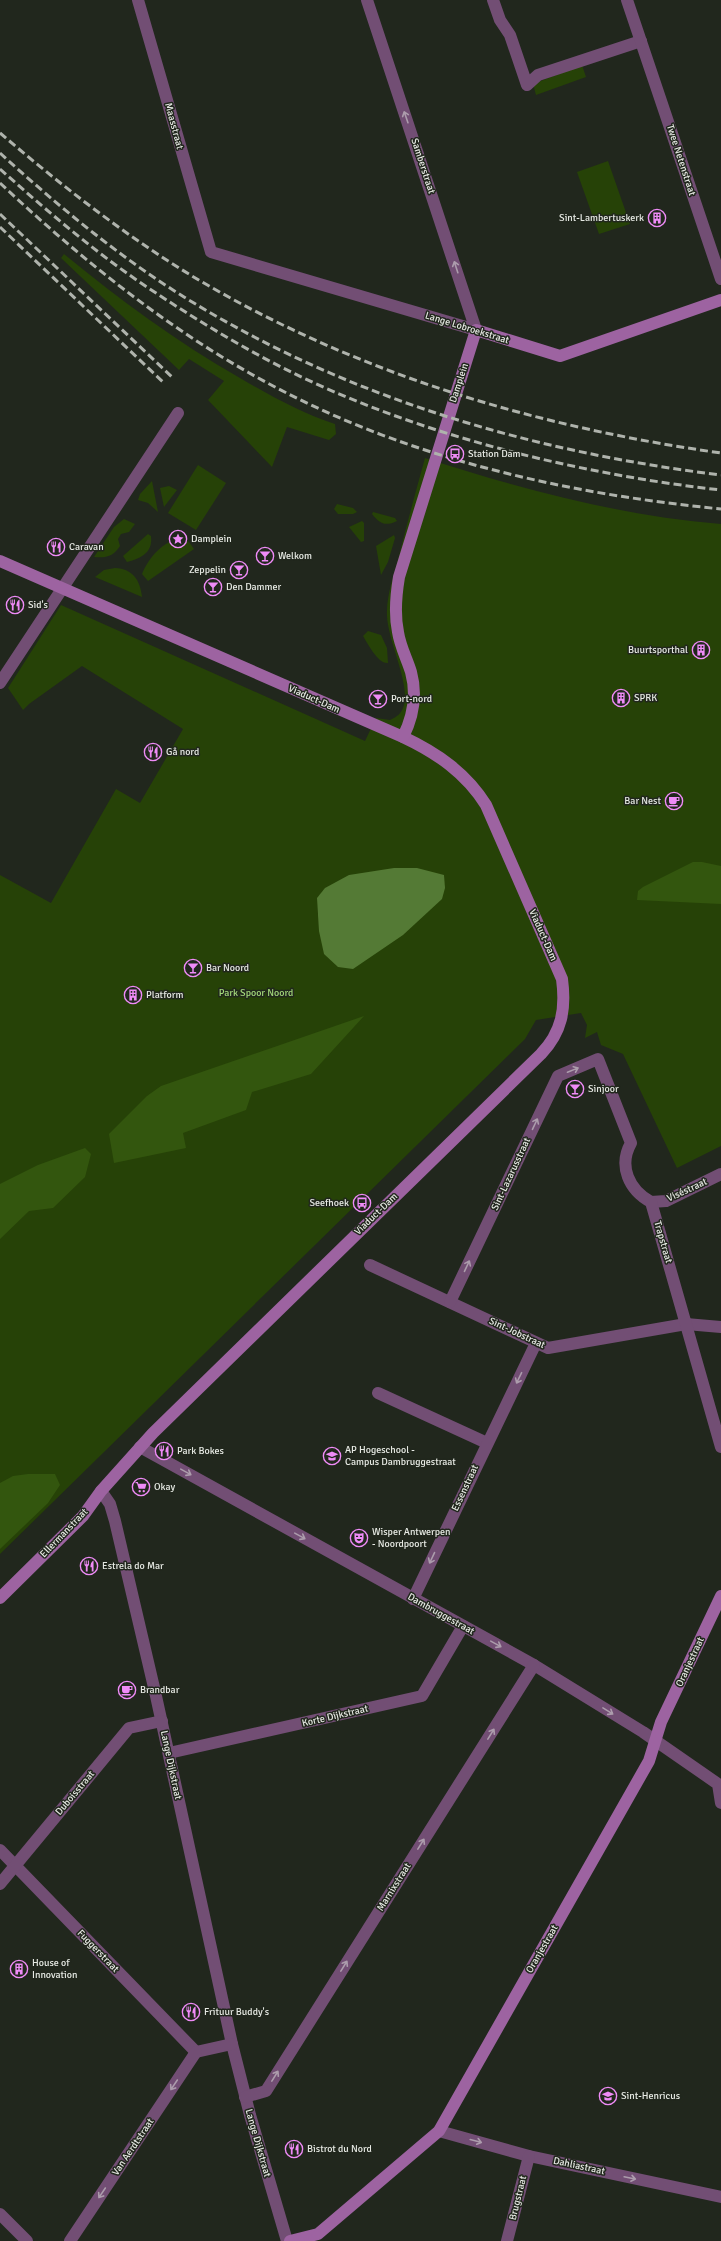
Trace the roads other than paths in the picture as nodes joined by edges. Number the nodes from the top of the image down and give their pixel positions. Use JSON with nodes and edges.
{"nodes":[{"id":1,"x":138,"y":0,"type":"edge"},
{"id":2,"x":493,"y":0,"type":"edge"},
{"id":3,"x":627,"y":0,"type":"edge"},
{"id":4,"x":369,"y":1,"type":"edge"},
{"id":5,"x":641,"y":41,"type":"junction"},
{"id":6,"x":211,"y":252,"type":"joint"},
{"id":7,"x":721,"y":280,"type":"edge"},
{"id":8,"x":721,"y":300,"type":"edge"},
{"id":9,"x":476,"y":330,"type":"junction"},
{"id":10,"x":178,"y":413,"type":"dead end"},
{"id":11,"x":0,"y":561,"type":"edge"},
{"id":12,"x":62,"y":589,"type":"junction"},
{"id":13,"x":0,"y":683,"type":"edge"},
{"id":14,"x":403,"y":737,"type":"junction"},
{"id":15,"x":721,"y":1174,"type":"edge"},
{"id":16,"x":651,"y":1202,"type":"junction"},
{"id":17,"x":370,"y":1265,"type":"dead end"},
{"id":18,"x":450,"y":1302,"type":"junction"},
{"id":19,"x":686,"y":1324,"type":"junction"},
{"id":20,"x":721,"y":1327,"type":"edge"},
{"id":21,"x":536,"y":1343,"type":"junction"},
{"id":22,"x":378,"y":1393,"type":"dead end"},
{"id":23,"x":487,"y":1443,"type":"junction"},
{"id":24,"x":140,"y":1447,"type":"junction"},
{"id":25,"x":721,"y":1447,"type":"edge"},
{"id":26,"x":101,"y":1491,"type":"junction"},
{"id":27,"x":721,"y":1596,"type":"edge"},
{"id":28,"x":0,"y":1598,"type":"edge"},
{"id":29,"x":413,"y":1599,"type":"junction"},
{"id":30,"x":464,"y":1626,"type":"junction"},
{"id":31,"x":534,"y":1665,"type":"junction"},
{"id":32,"x":162,"y":1721,"type":"junction"},
{"id":33,"x":656,"y":1740,"type":"junction"},
{"id":34,"x":168,"y":1753,"type":"junction"},
{"id":35,"x":721,"y":1803,"type":"edge"},
{"id":36,"x":0,"y":1850,"type":"edge"},
{"id":37,"x":15,"y":1865,"type":"junction"},
{"id":38,"x":0,"y":1884,"type":"edge"},
{"id":39,"x":232,"y":2044,"type":"junction"},
{"id":40,"x":196,"y":2052,"type":"junction"},
{"id":41,"x":245,"y":2097,"type":"junction"},
{"id":42,"x":439,"y":2131,"type":"junction"},
{"id":43,"x":529,"y":2156,"type":"junction"},
{"id":44,"x":721,"y":2197,"type":"edge"},
{"id":45,"x":0,"y":2214,"type":"edge"},
{"id":46,"x":27,"y":2241,"type":"edge"},
{"id":47,"x":70,"y":2241,"type":"edge"},
{"id":48,"x":287,"y":2241,"type":"edge"},
{"id":49,"x":290,"y":2241,"type":"edge"},
{"id":50,"x":508,"y":2241,"type":"edge"}],
"edges":[{"from":1,"to":6,"type":"street","name":"Maasstraat"},
{"from":2,"to":5,"type":"street"},
{"from":3,"to":5,"type":"street","name":"Twee Netenstraat"},
{"from":9,"to":4,"type":"street","name":"Samberstraat","one_way":true},
{"from":5,"to":7,"type":"street","name":"Twee Netenstraat"},
{"from":6,"to":9,"type":"street","name":"Lange Lobroekstraat"},
{"from":8,"to":9,"type":"street","name":"Lange Lobroekstraat"},
{"from":9,"to":14,"type":"street","name":"Damplein"},
{"from":10,"to":12,"type":"street"},
{"from":11,"to":12,"type":"street","name":"Viaduct-Dam"},
{"from":12,"to":13,"type":"street"},
{"from":12,"to":14,"type":"street","name":"Viaduct-Dam"},
{"from":14,"to":24,"type":"street","name":"Viaduct-Dam"},
{"from":15,"to":16,"type":"street","name":"Viséstraat"},
{"from":18,"to":16,"type":"street","name":"Sint-Lazarusstraat","one_way":true},
{"from":16,"to":19,"type":"street","name":"Trapstraat"},
{"from":17,"to":18,"type":"street","name":"Sint-Jobstraat"},
{"from":18,"to":21,"type":"street","name":"Sint-Jobstraat"},
{"from":19,"to":20,"type":"street","name":"Sint-Jobstraat"},
{"from":19,"to":21,"type":"street","name":"Sint-Jobstraat"},
{"from":19,"to":25,"type":"street","name":"Trapstraat"},
{"from":21,"to":23,"type":"street","name":"Essenstraat","one_way":true},
{"from":22,"to":23,"type":"street"},
{"from":23,"to":29,"type":"street","name":"Essenstraat","one_way":true},
{"from":24,"to":26,"type":"street","name":"Ellermanstraat"},
{"from":24,"to":29,"type":"street","name":"Dambruggestraat","one_way":true},
{"from":26,"to":28,"type":"street","name":"Ellermanstraat"},
{"from":26,"to":32,"type":"street","name":"Lange Dijkstraat"},
{"from":27,"to":33,"type":"street","name":"Oranjestraat"},
{"from":29,"to":30,"type":"street","name":"Dambruggestraat"},
{"from":30,"to":31,"type":"street","name":"Dambruggestraat","one_way":true},
{"from":30,"to":34,"type":"street","name":"Korte Dijkstraat"},
{"from":31,"to":33,"type":"street","name":"Dambruggestraat","one_way":true},
{"from":41,"to":31,"type":"street","name":"Marnixstraat","one_way":true},
{"from":32,"to":34,"type":"street","name":"Lange Dijkstraat"},
{"from":32,"to":37,"type":"street","name":"Duboisstraat"},
{"from":33,"to":35,"type":"street","name":"Dambruggestraat"},
{"from":33,"to":42,"type":"street","name":"Oranjestraat"},
{"from":34,"to":39,"type":"street","name":"Lange Dijkstraat"},
{"from":36,"to":37,"type":"street","name":"Fuggerstraat"},
{"from":37,"to":38,"type":"street","name":"Duboisstraat"},
{"from":37,"to":40,"type":"street","name":"Fuggerstraat"},
{"from":39,"to":40,"type":"street"},
{"from":39,"to":41,"type":"street","name":"Lange Dijkstraat"},
{"from":40,"to":47,"type":"street","name":"Van Aerdtstraat","one_way":true},
{"from":41,"to":48,"type":"street","name":"Lange Dijkstraat"},
{"from":42,"to":43,"type":"street","name":"Dahliastraat","one_way":true},
{"from":42,"to":49,"type":"street","name":"Oranjestraat"},
{"from":43,"to":44,"type":"street","name":"Dahliastraat","one_way":true},
{"from":43,"to":50,"type":"street","name":"Brugstraat"},
{"from":45,"to":46,"type":"street"}]}
